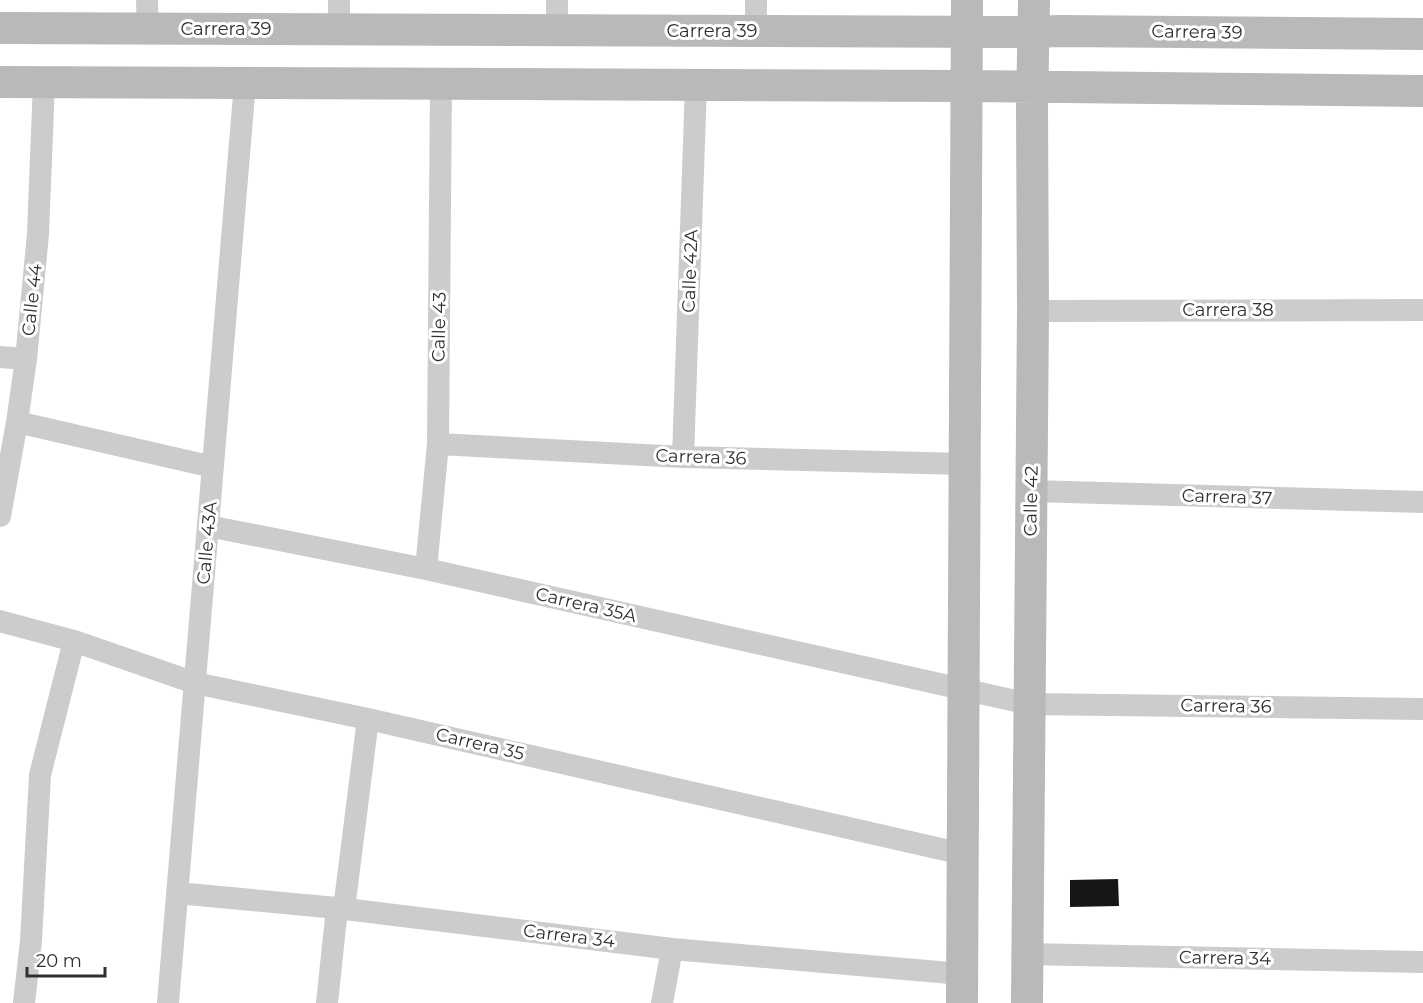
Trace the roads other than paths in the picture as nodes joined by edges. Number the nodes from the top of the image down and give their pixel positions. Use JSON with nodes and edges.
{"nodes":[{"id":1,"x":557,"y":0,"type":"edge"},
{"id":2,"x":756,"y":0,"type":"edge"},
{"id":3,"x":967,"y":0,"type":"edge"},
{"id":4,"x":1034,"y":0,"type":"edge"},
{"id":5,"x":148,"y":14,"type":"edge"},
{"id":6,"x":339,"y":15,"type":"edge"},
{"id":7,"x":0,"y":28,"type":"edge"},
{"id":8,"x":557,"y":31,"type":"junction"},
{"id":9,"x":756,"y":31,"type":"junction"},
{"id":10,"x":967,"y":32,"type":"junction"},
{"id":11,"x":1034,"y":32,"type":"junction"},
{"id":12,"x":1423,"y":34,"type":"edge"},
{"id":13,"x":0,"y":82,"type":"edge"},
{"id":14,"x":44,"y":82,"type":"junction"},
{"id":15,"x":245,"y":83,"type":"junction"},
{"id":16,"x":441,"y":84,"type":"junction"},
{"id":17,"x":696,"y":85,"type":"junction"},
{"id":18,"x":966,"y":86,"type":"junction"},
{"id":19,"x":1033,"y":86,"type":"junction"},
{"id":20,"x":1423,"y":91,"type":"edge"},
{"id":21,"x":1423,"y":310,"type":"edge"},
{"id":22,"x":1033,"y":311,"type":"junction"},
{"id":23,"x":0,"y":357,"type":"edge"},
{"id":24,"x":26,"y":359,"type":"junction"},
{"id":25,"x":17,"y":422,"type":"junction"},
{"id":26,"x":438,"y":444,"type":"junction"},
{"id":27,"x":683,"y":458,"type":"junction"},
{"id":28,"x":965,"y":464,"type":"junction"},
{"id":29,"x":213,"y":467,"type":"junction"},
{"id":30,"x":1031,"y":491,"type":"junction"},
{"id":31,"x":1423,"y":502,"type":"edge"},
{"id":32,"x":0,"y":516,"type":"edge"},
{"id":33,"x":208,"y":526,"type":"junction"},
{"id":34,"x":426,"y":569,"type":"junction"},
{"id":35,"x":0,"y":621,"type":"edge"},
{"id":36,"x":74,"y":641,"type":"junction"},
{"id":37,"x":195,"y":683,"type":"junction"},
{"id":38,"x":963,"y":690,"type":"junction"},
{"id":39,"x":1029,"y":704,"type":"junction"},
{"id":40,"x":1423,"y":709,"type":"edge"},
{"id":41,"x":368,"y":718,"type":"junction"},
{"id":42,"x":963,"y":854,"type":"junction"},
{"id":43,"x":177,"y":893,"type":"junction"},
{"id":44,"x":341,"y":908,"type":"junction"},
{"id":45,"x":672,"y":949,"type":"junction"},
{"id":46,"x":1028,"y":954,"type":"junction"},
{"id":47,"x":1423,"y":962,"type":"edge"},
{"id":48,"x":962,"y":988,"type":"edge"},
{"id":49,"x":24,"y":1003,"type":"edge"},
{"id":50,"x":168,"y":1003,"type":"edge"},
{"id":51,"x":327,"y":1003,"type":"edge"},
{"id":52,"x":662,"y":1003,"type":"edge"},
{"id":53,"x":1027,"y":1003,"type":"edge"}],
"edges":[{"from":1,"to":8,"type":"street"},
{"from":2,"to":9,"type":"street"},
{"from":3,"to":10,"type":"main road"},
{"from":4,"to":11,"type":"main road","name":"Calle 42"},
{"from":5,"to":6,"type":"main road","name":"Carrera 39"},
{"from":5,"to":7,"type":"main road","name":"Carrera 39"},
{"from":6,"to":8,"type":"main road","name":"Carrera 39"},
{"from":8,"to":9,"type":"main road","name":"Carrera 39"},
{"from":9,"to":10,"type":"main road","name":"Carrera 39"},
{"from":10,"to":11,"type":"main road","name":"Carrera 39"},
{"from":10,"to":18,"type":"main road"},
{"from":11,"to":12,"type":"main road","name":"Carrera 39"},
{"from":11,"to":19,"type":"main road","name":"Calle 42"},
{"from":13,"to":14,"type":"main road"},
{"from":14,"to":15,"type":"main road"},
{"from":14,"to":24,"type":"street","name":"Calle 44"},
{"from":15,"to":16,"type":"main road"},
{"from":15,"to":29,"type":"street","name":"Calle 43A"},
{"from":16,"to":17,"type":"main road"},
{"from":16,"to":26,"type":"street","name":"Calle 43"},
{"from":17,"to":18,"type":"main road"},
{"from":17,"to":27,"type":"street","name":"Calle 42A"},
{"from":18,"to":19,"type":"main road"},
{"from":18,"to":28,"type":"main road"},
{"from":19,"to":20,"type":"main road"},
{"from":19,"to":22,"type":"main road","name":"Calle 42"},
{"from":21,"to":22,"type":"street","name":"Carrera 38"},
{"from":22,"to":30,"type":"main road","name":"Calle 42"},
{"from":23,"to":24,"type":"street"},
{"from":24,"to":25,"type":"street","name":"Calle 44"},
{"from":25,"to":29,"type":"street"},
{"from":25,"to":32,"type":"street","name":"Calle 44"},
{"from":26,"to":27,"type":"street","name":"Carrera 36"},
{"from":26,"to":34,"type":"street","name":"Calle 43"},
{"from":27,"to":28,"type":"street","name":"Carrera 36"},
{"from":28,"to":38,"type":"main road"},
{"from":29,"to":33,"type":"street","name":"Calle 43A"},
{"from":30,"to":31,"type":"street","name":"Carrera 37"},
{"from":30,"to":39,"type":"main road","name":"Calle 42"},
{"from":33,"to":34,"type":"street","name":"Carrera 35A"},
{"from":33,"to":37,"type":"street","name":"Calle 43A"},
{"from":34,"to":38,"type":"street","name":"Carrera 35A"},
{"from":35,"to":36,"type":"street","name":"Carrera 35"},
{"from":36,"to":37,"type":"street","name":"Carrera 35"},
{"from":36,"to":49,"type":"street"},
{"from":37,"to":41,"type":"street","name":"Carrera 35"},
{"from":37,"to":43,"type":"street","name":"Calle 43A"},
{"from":38,"to":39,"type":"street"},
{"from":38,"to":42,"type":"main road"},
{"from":39,"to":40,"type":"street","name":"Carrera 36"},
{"from":39,"to":46,"type":"main road","name":"Calle 42"},
{"from":41,"to":42,"type":"street","name":"Carrera 35"},
{"from":41,"to":44,"type":"street"},
{"from":42,"to":48,"type":"main road"},
{"from":43,"to":44,"type":"street","name":"Carrera 34"},
{"from":43,"to":50,"type":"street","name":"Calle 43A"},
{"from":44,"to":45,"type":"street","name":"Carrera 34"},
{"from":44,"to":51,"type":"street"},
{"from":45,"to":48,"type":"street","name":"Carrera 34"},
{"from":45,"to":52,"type":"street"},
{"from":46,"to":47,"type":"street","name":"Carrera 34"},
{"from":46,"to":53,"type":"main road","name":"Calle 42"}]}
